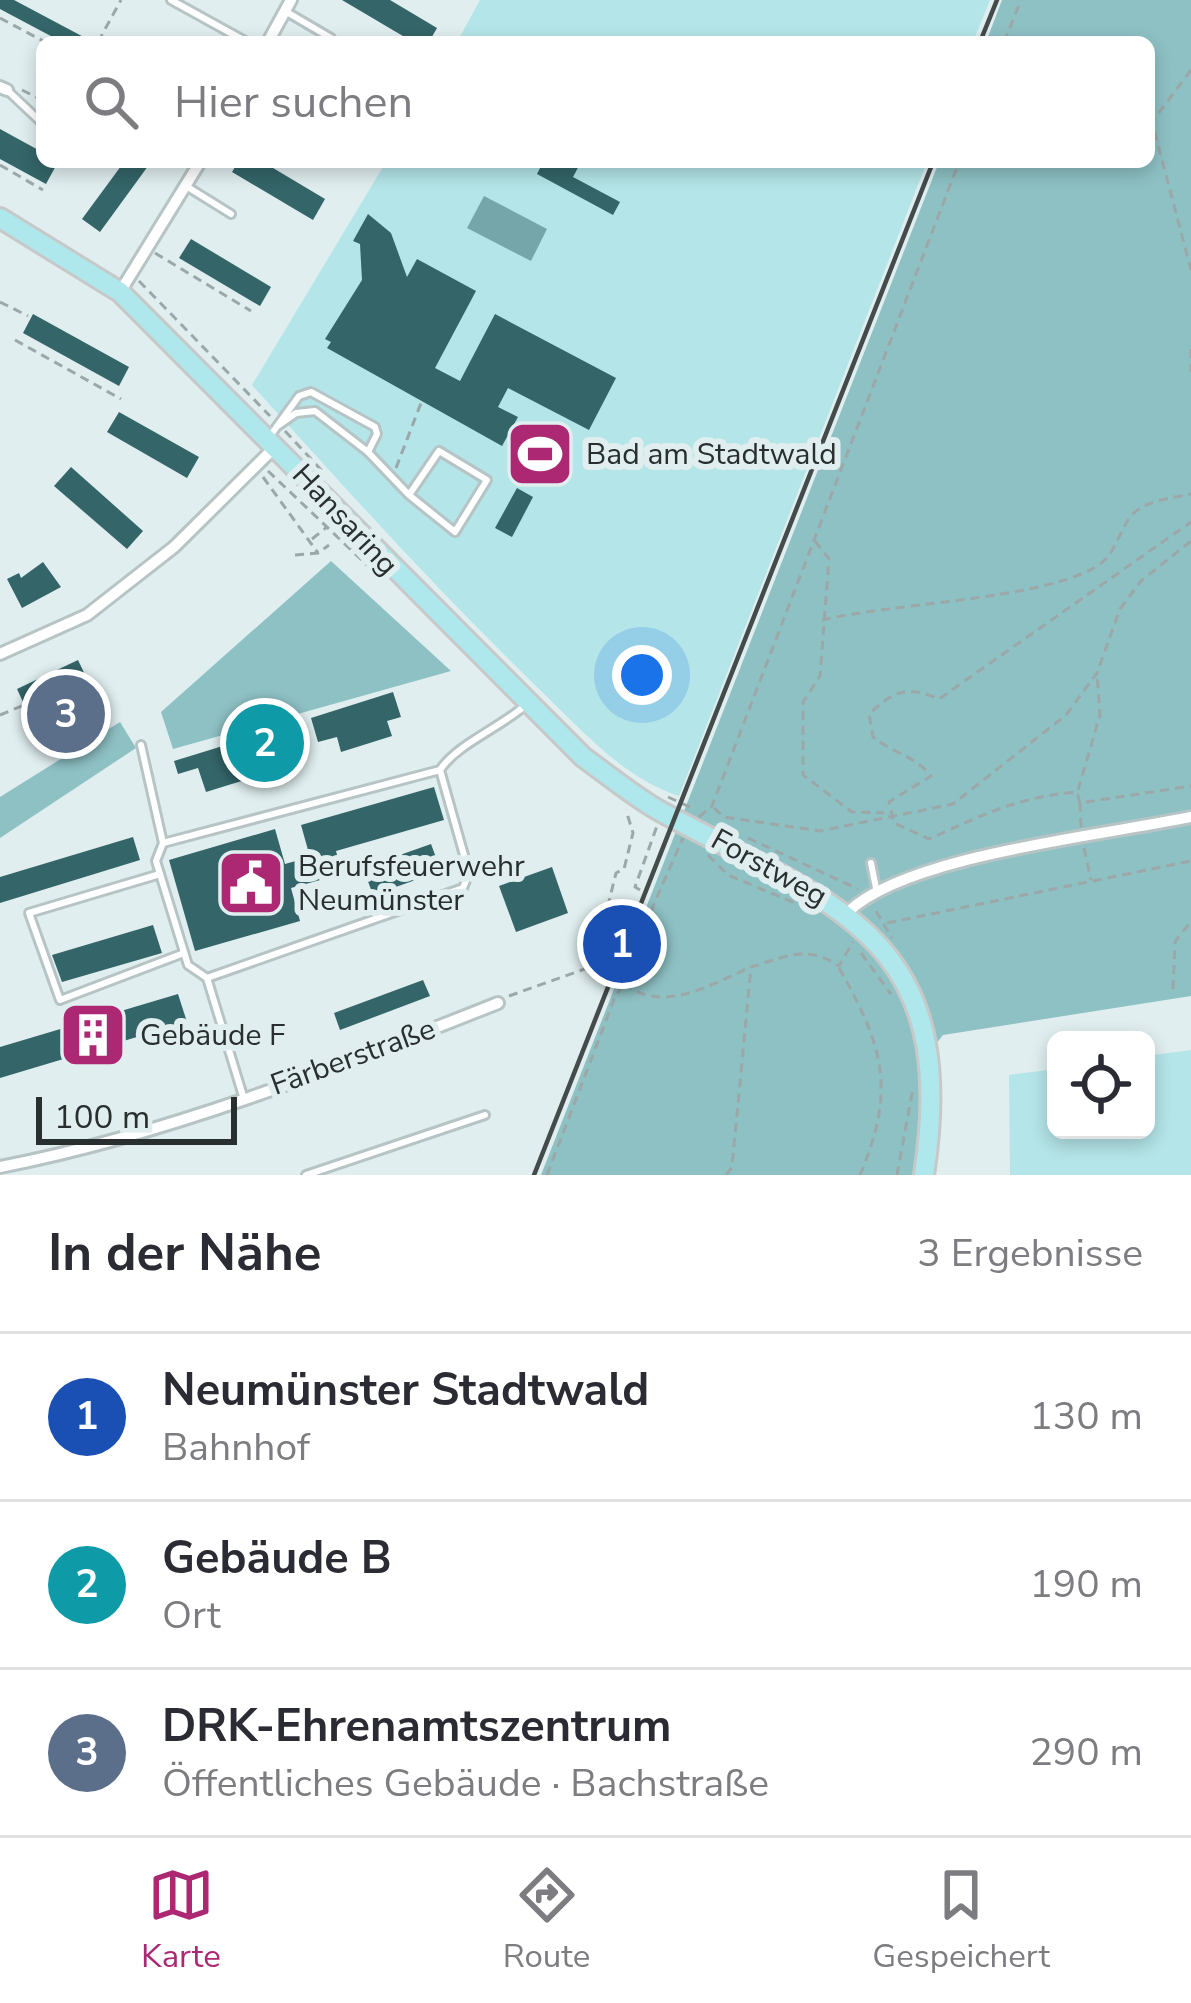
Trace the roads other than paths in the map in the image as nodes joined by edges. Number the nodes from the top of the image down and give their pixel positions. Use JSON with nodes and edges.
{"nodes":[{"id":1,"x":171,"y":0,"type":"edge"},
{"id":2,"x":288,"y":5,"type":"edge"},
{"id":3,"x":236,"y":36,"type":"edge"},
{"id":4,"x":271,"y":36,"type":"edge"},
{"id":5,"x":328,"y":36,"type":"edge"},
{"id":6,"x":3,"y":89,"type":"edge"},
{"id":7,"x":36,"y":118,"type":"edge"},
{"id":8,"x":196,"y":168,"type":"edge"},
{"id":9,"x":186,"y":186,"type":"junction"},
{"id":10,"x":231,"y":214,"type":"dead end"},
{"id":11,"x":0,"y":218,"type":"edge"},
{"id":12,"x":119,"y":292,"type":"junction"},
{"id":13,"x":274,"y":437,"type":"junction"},
{"id":14,"x":368,"y":452,"type":"junction"},
{"id":15,"x":409,"y":494,"type":"junction"},
{"id":16,"x":0,"y":654,"type":"edge"},
{"id":17,"x":527,"y":703,"type":"junction"},
{"id":18,"x":141,"y":745,"type":"dead end"},
{"id":19,"x":440,"y":770,"type":"junction"},
{"id":20,"x":1191,"y":817,"type":"edge"},
{"id":21,"x":694,"y":820,"type":"joint"},
{"id":22,"x":163,"y":843,"type":"junction"},
{"id":23,"x":871,"y":863,"type":"dead end"},
{"id":24,"x":160,"y":874,"type":"junction"},
{"id":25,"x":870,"y":892,"type":"junction"},
{"id":26,"x":848,"y":912,"type":"junction"},
{"id":27,"x":185,"y":953,"type":"junction"},
{"id":28,"x":208,"y":978,"type":"junction"},
{"id":29,"x":498,"y":1004,"type":"road end"},
{"id":30,"x":243,"y":1096,"type":"junction"},
{"id":31,"x":485,"y":1115,"type":"dead end"},
{"id":32,"x":0,"y":1167,"type":"edge"},
{"id":33,"x":306,"y":1175,"type":"edge"},
{"id":34,"x":924,"y":1175,"type":"edge"}],
"edges":[{"from":1,"to":3,"type":"lane"},
{"from":2,"to":4,"type":"street"},
{"from":2,"to":5,"type":"lane"},
{"from":6,"to":7,"type":"lane"},
{"from":8,"to":9,"type":"street"},
{"from":9,"to":10,"type":"lane"},
{"from":9,"to":12,"type":"street"},
{"from":11,"to":12,"type":"main road","name":"Hansaring"},
{"from":12,"to":13,"type":"main road","name":"Hansaring"},
{"from":13,"to":14,"type":"lane"},
{"from":13,"to":14,"type":"lane"},
{"from":13,"to":16,"type":"street"},
{"from":13,"to":17,"type":"main road","name":"Hansaring"},
{"from":14,"to":15,"type":"lane"},
{"from":15,"to":15,"type":"lane"},
{"from":17,"to":19,"type":"lane"},
{"from":17,"to":21,"type":"main road","name":"Hansaring"},
{"from":18,"to":22,"type":"lane"},
{"from":19,"to":22,"type":"lane"},
{"from":19,"to":28,"type":"lane"},
{"from":20,"to":25,"type":"street"},
{"from":21,"to":26,"type":"main road","name":"Forstweg"},
{"from":22,"to":24,"type":"lane"},
{"from":23,"to":25,"type":"lane"},
{"from":24,"to":27,"type":"lane"},
{"from":24,"to":27,"type":"lane"},
{"from":25,"to":26,"type":"street"},
{"from":26,"to":34,"type":"main road","name":"Forstweg"},
{"from":27,"to":28,"type":"lane"},
{"from":28,"to":30,"type":"lane"},
{"from":29,"to":30,"type":"street","name":"Färberstraße"},
{"from":30,"to":32,"type":"street","name":"Färberstraße"},
{"from":31,"to":33,"type":"lane"}]}
